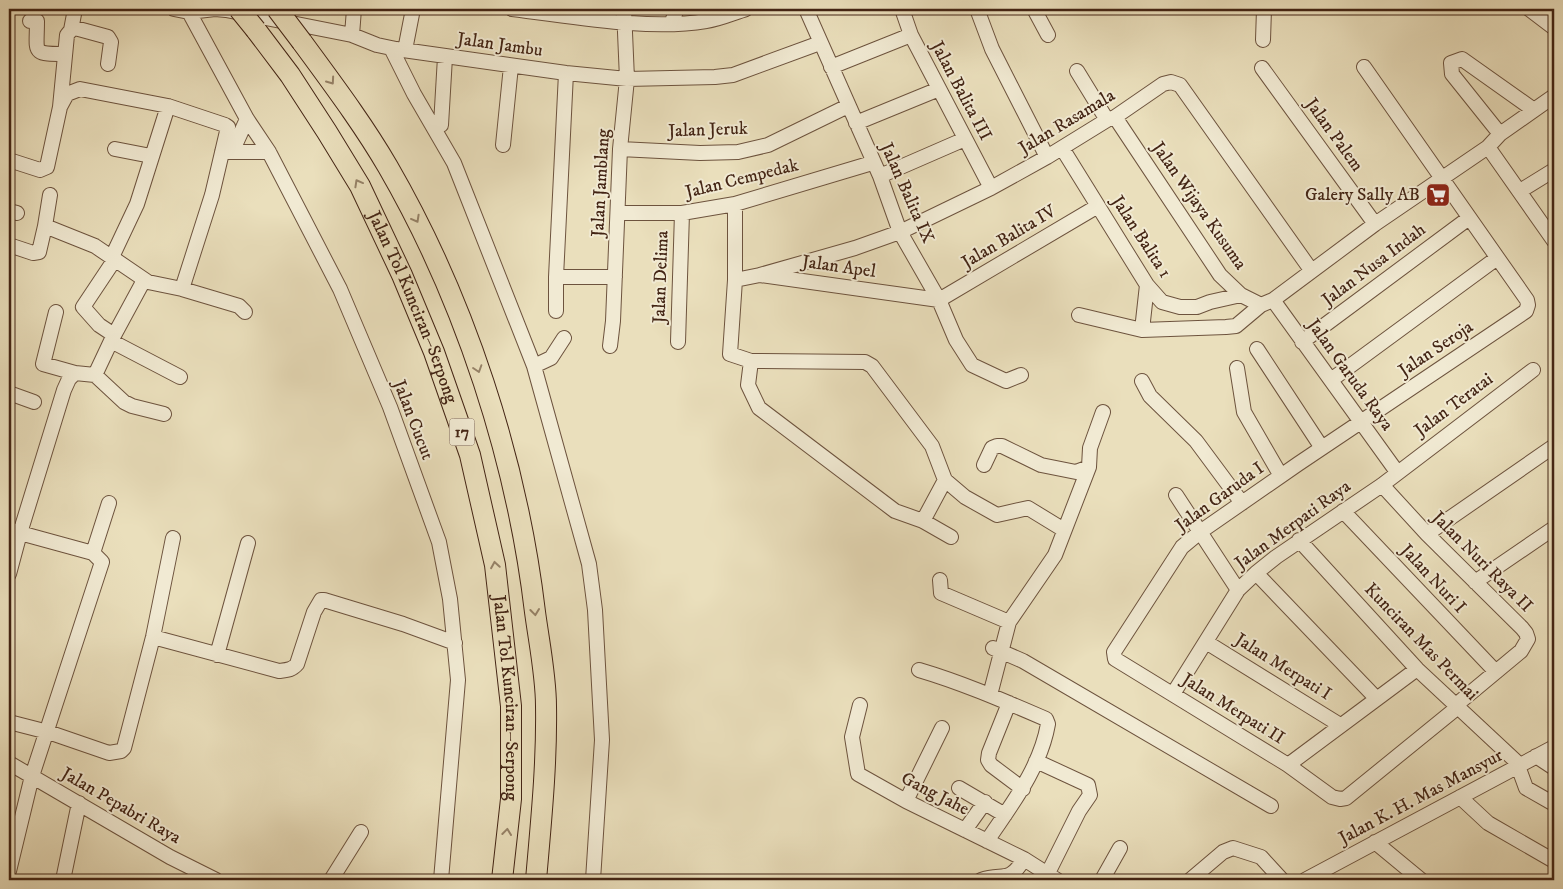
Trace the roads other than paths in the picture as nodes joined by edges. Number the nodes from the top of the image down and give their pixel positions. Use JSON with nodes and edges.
{"nodes":[{"id":1,"x":75,"y":9,"type":"edge"},
{"id":2,"x":174,"y":9,"type":"edge"},
{"id":3,"x":239,"y":9,"type":"edge"},
{"id":4,"x":277,"y":9,"type":"edge"},
{"id":5,"x":354,"y":9,"type":"edge"},
{"id":6,"x":413,"y":9,"type":"edge"},
{"id":7,"x":512,"y":9,"type":"edge"},
{"id":8,"x":677,"y":9,"type":"edge"},
{"id":9,"x":746,"y":9,"type":"edge"},
{"id":10,"x":806,"y":9,"type":"edge"},
{"id":11,"x":902,"y":9,"type":"edge"},
{"id":12,"x":978,"y":9,"type":"edge"},
{"id":13,"x":1034,"y":9,"type":"edge"},
{"id":14,"x":1264,"y":9,"type":"edge"},
{"id":15,"x":1529,"y":9,"type":"edge"},
{"id":16,"x":189,"y":12,"type":"junction"},
{"id":17,"x":600,"y":14,"type":"edge"},
{"id":18,"x":624,"y":15,"type":"edge"},
{"id":19,"x":30,"y":21,"type":"dead end"},
{"id":20,"x":671,"y":24,"type":"junction"},
{"id":21,"x":1554,"y":28,"type":"edge"},
{"id":22,"x":71,"y":30,"type":"junction"},
{"id":23,"x":352,"y":35,"type":"junction"},
{"id":24,"x":911,"y":35,"type":"junction"},
{"id":25,"x":1048,"y":35,"type":"dead end"},
{"id":26,"x":1263,"y":40,"type":"dead end"},
{"id":27,"x":820,"y":43,"type":"junction"},
{"id":28,"x":398,"y":49,"type":"junction"},
{"id":29,"x":64,"y":54,"type":"junction"},
{"id":30,"x":445,"y":57,"type":"junction"},
{"id":31,"x":108,"y":64,"type":"dead end"},
{"id":32,"x":511,"y":66,"type":"junction"},
{"id":33,"x":831,"y":67,"type":"junction"},
{"id":34,"x":1364,"y":67,"type":"dead end"},
{"id":35,"x":1262,"y":68,"type":"dead end"},
{"id":36,"x":1077,"y":71,"type":"dead end"},
{"id":37,"x":566,"y":73,"type":"junction"},
{"id":38,"x":627,"y":79,"type":"junction"},
{"id":39,"x":939,"y":89,"type":"junction"},
{"id":40,"x":1554,"y":96,"type":"edge"},
{"id":41,"x":168,"y":106,"type":"junction"},
{"id":42,"x":848,"y":106,"type":"junction"},
{"id":43,"x":60,"y":107,"type":"junction"},
{"id":44,"x":1534,"y":110,"type":"junction"},
{"id":45,"x":1111,"y":118,"type":"junction"},
{"id":46,"x":247,"y":119,"type":"junction"},
{"id":47,"x":856,"y":123,"type":"junction"},
{"id":48,"x":441,"y":125,"type":"dead end"},
{"id":49,"x":1500,"y":134,"type":"junction"},
{"id":50,"x":965,"y":139,"type":"junction"},
{"id":51,"x":503,"y":145,"type":"dead end"},
{"id":52,"x":1488,"y":147,"type":"junction"},
{"id":53,"x":1062,"y":148,"type":"junction"},
{"id":54,"x":115,"y":149,"type":"dead end"},
{"id":55,"x":620,"y":149,"type":"junction"},
{"id":56,"x":227,"y":152,"type":"junction"},
{"id":57,"x":269,"y":152,"type":"junction"},
{"id":58,"x":151,"y":156,"type":"junction"},
{"id":59,"x":1047,"y":157,"type":"junction"},
{"id":60,"x":9,"y":160,"type":"edge"},
{"id":61,"x":872,"y":163,"type":"junction"},
{"id":62,"x":1554,"y":170,"type":"edge"},
{"id":63,"x":880,"y":176,"type":"junction"},
{"id":64,"x":1442,"y":177,"type":"junction"},
{"id":65,"x":990,"y":188,"type":"junction"},
{"id":66,"x":1520,"y":191,"type":"junction"},
{"id":67,"x":50,"y":195,"type":"dead end"},
{"id":68,"x":735,"y":204,"type":"junction"},
{"id":69,"x":1098,"y":206,"type":"junction"},
{"id":70,"x":618,"y":213,"type":"junction"},
{"id":71,"x":682,"y":213,"type":"junction"},
{"id":72,"x":1469,"y":218,"type":"junction"},
{"id":73,"x":1375,"y":224,"type":"junction"},
{"id":74,"x":45,"y":226,"type":"junction"},
{"id":75,"x":900,"y":232,"type":"junction"},
{"id":76,"x":1554,"y":241,"type":"edge"},
{"id":77,"x":9,"y":244,"type":"edge"},
{"id":78,"x":114,"y":258,"type":"junction"},
{"id":79,"x":1497,"y":258,"type":"junction"},
{"id":80,"x":1311,"y":270,"type":"junction"},
{"id":81,"x":760,"y":275,"type":"junction"},
{"id":82,"x":556,"y":277,"type":"junction"},
{"id":83,"x":615,"y":277,"type":"junction"},
{"id":84,"x":144,"y":280,"type":"junction"},
{"id":85,"x":735,"y":280,"type":"junction"},
{"id":86,"x":1147,"y":285,"type":"junction"},
{"id":87,"x":182,"y":289,"type":"junction"},
{"id":88,"x":1241,"y":295,"type":"junction"},
{"id":89,"x":939,"y":300,"type":"junction"},
{"id":90,"x":1267,"y":302,"type":"junction"},
{"id":91,"x":556,"y":311,"type":"dead end"},
{"id":92,"x":56,"y":312,"type":"dead end"},
{"id":93,"x":245,"y":312,"type":"dead end"},
{"id":94,"x":1079,"y":315,"type":"dead end"},
{"id":95,"x":1142,"y":330,"type":"junction"},
{"id":96,"x":112,"y":338,"type":"junction"},
{"id":97,"x":564,"y":338,"type":"dead end"},
{"id":98,"x":678,"y":342,"type":"dead end"},
{"id":99,"x":1302,"y":342,"type":"junction"},
{"id":100,"x":610,"y":346,"type":"dead end"},
{"id":101,"x":1257,"y":349,"type":"dead end"},
{"id":102,"x":751,"y":362,"type":"junction"},
{"id":103,"x":534,"y":366,"type":"junction"},
{"id":104,"x":1238,"y":368,"type":"dead end"},
{"id":105,"x":1533,"y":370,"type":"dead end"},
{"id":106,"x":75,"y":373,"type":"junction"},
{"id":107,"x":94,"y":375,"type":"junction"},
{"id":108,"x":1021,"y":375,"type":"dead end"},
{"id":109,"x":180,"y":377,"type":"dead end"},
{"id":110,"x":1331,"y":380,"type":"junction"},
{"id":111,"x":1142,"y":381,"type":"dead end"},
{"id":112,"x":9,"y":393,"type":"edge"},
{"id":113,"x":34,"y":402,"type":"dead end"},
{"id":114,"x":1103,"y":412,"type":"dead end"},
{"id":115,"x":164,"y":414,"type":"dead end"},
{"id":116,"x":1362,"y":421,"type":"junction"},
{"id":117,"x":1554,"y":446,"type":"edge"},
{"id":118,"x":1322,"y":448,"type":"junction"},
{"id":119,"x":984,"y":465,"type":"dead end"},
{"id":120,"x":1089,"y":467,"type":"junction"},
{"id":121,"x":1398,"y":472,"type":"junction"},
{"id":122,"x":1281,"y":476,"type":"junction"},
{"id":123,"x":945,"y":480,"type":"junction"},
{"id":124,"x":1382,"y":484,"type":"junction"},
{"id":125,"x":1176,"y":495,"type":"dead end"},
{"id":126,"x":109,"y":503,"type":"dead end"},
{"id":127,"x":1242,"y":503,"type":"junction"},
{"id":128,"x":1343,"y":512,"type":"junction"},
{"id":129,"x":923,"y":521,"type":"junction"},
{"id":130,"x":1554,"y":528,"type":"edge"},
{"id":131,"x":1064,"y":530,"type":"junction"},
{"id":132,"x":14,"y":531,"type":"edge"},
{"id":133,"x":1200,"y":532,"type":"junction"},
{"id":134,"x":1427,"y":534,"type":"junction"},
{"id":135,"x":951,"y":537,"type":"dead end"},
{"id":136,"x":173,"y":538,"type":"dead end"},
{"id":137,"x":1299,"y":540,"type":"junction"},
{"id":138,"x":248,"y":543,"type":"dead end"},
{"id":139,"x":93,"y":553,"type":"junction"},
{"id":140,"x":1256,"y":573,"type":"junction"},
{"id":141,"x":9,"y":574,"type":"edge"},
{"id":142,"x":940,"y":580,"type":"dead end"},
{"id":143,"x":1476,"y":582,"type":"junction"},
{"id":144,"x":1238,"y":590,"type":"junction"},
{"id":145,"x":1009,"y":622,"type":"junction"},
{"id":146,"x":154,"y":637,"type":"junction"},
{"id":147,"x":1206,"y":642,"type":"junction"},
{"id":148,"x":455,"y":643,"type":"junction"},
{"id":149,"x":998,"y":649,"type":"junction"},
{"id":150,"x":217,"y":655,"type":"junction"},
{"id":151,"x":1114,"y":656,"type":"joint"},
{"id":152,"x":1416,"y":669,"type":"junction"},
{"id":153,"x":919,"y":670,"type":"dead end"},
{"id":154,"x":1496,"y":672,"type":"junction"},
{"id":155,"x":1173,"y":694,"type":"junction"},
{"id":156,"x":990,"y":695,"type":"junction"},
{"id":157,"x":1376,"y":698,"type":"junction"},
{"id":158,"x":1009,"y":703,"type":"junction"},
{"id":159,"x":860,"y":705,"type":"dead end"},
{"id":160,"x":1456,"y":705,"type":"junction"},
{"id":161,"x":9,"y":722,"type":"edge"},
{"id":162,"x":1340,"y":725,"type":"junction"},
{"id":163,"x":942,"y":728,"type":"dead end"},
{"id":164,"x":48,"y":732,"type":"junction"},
{"id":165,"x":1554,"y":747,"type":"edge"},
{"id":166,"x":1536,"y":756,"type":"junction"},
{"id":167,"x":1036,"y":761,"type":"junction"},
{"id":168,"x":9,"y":763,"type":"edge"},
{"id":169,"x":1288,"y":765,"type":"junction"},
{"id":170,"x":1519,"y":766,"type":"junction"},
{"id":171,"x":1554,"y":768,"type":"edge"},
{"id":172,"x":32,"y":776,"type":"junction"},
{"id":173,"x":958,"y":788,"type":"dead end"},
{"id":174,"x":1023,"y":789,"type":"junction"},
{"id":175,"x":1460,"y":797,"type":"junction"},
{"id":176,"x":1332,"y":798,"type":"joint"},
{"id":177,"x":906,"y":801,"type":"junction"},
{"id":178,"x":985,"y":802,"type":"junction"},
{"id":179,"x":79,"y":803,"type":"junction"},
{"id":180,"x":1554,"y":804,"type":"edge"},
{"id":181,"x":1271,"y":806,"type":"dead end"},
{"id":182,"x":1005,"y":814,"type":"junction"},
{"id":183,"x":965,"y":830,"type":"junction"},
{"id":184,"x":361,"y":832,"type":"dead end"},
{"id":185,"x":987,"y":841,"type":"junction"},
{"id":186,"x":1375,"y":842,"type":"junction"},
{"id":187,"x":1120,"y":848,"type":"dead end"},
{"id":188,"x":1024,"y":859,"type":"junction"},
{"id":189,"x":1554,"y":862,"type":"edge"},
{"id":190,"x":9,"y":871,"type":"edge"},
{"id":191,"x":1052,"y":877,"type":"edge"},
{"id":192,"x":1311,"y":879,"type":"edge"},
{"id":193,"x":1416,"y":879,"type":"edge"},
{"id":194,"x":63,"y":880,"type":"edge"},
{"id":195,"x":216,"y":880,"type":"edge"},
{"id":196,"x":331,"y":880,"type":"edge"},
{"id":197,"x":441,"y":880,"type":"edge"},
{"id":198,"x":502,"y":880,"type":"edge"},
{"id":199,"x":536,"y":880,"type":"edge"},
{"id":200,"x":593,"y":880,"type":"edge"},
{"id":201,"x":981,"y":880,"type":"edge"},
{"id":202,"x":1102,"y":880,"type":"edge"},
{"id":203,"x":1190,"y":880,"type":"edge"},
{"id":204,"x":1282,"y":880,"type":"edge"}],
"edges":[{"from":1,"to":22,"type":"street"},
{"from":2,"to":16,"type":"street","name":"Jalan Jambu"},
{"from":198,"to":3,"type":"highway","name":"Jalan Tol Kunciran–Serpong","number":"17","one_way":true,"bridge":true},
{"from":4,"to":199,"type":"highway","name":"Jalan Tol Kunciran–Serpong","number":"17","one_way":true,"bridge":true},
{"from":5,"to":23,"type":"street"},
{"from":6,"to":28,"type":"street"},
{"from":7,"to":17,"type":"street"},
{"from":8,"to":20,"type":"street"},
{"from":9,"to":20,"type":"street"},
{"from":10,"to":27,"type":"street","name":"Jalan Balita IX"},
{"from":11,"to":24,"type":"street","name":"Jalan Balita III"},
{"from":12,"to":59,"type":"street"},
{"from":13,"to":25,"type":"street"},
{"from":14,"to":26,"type":"street"},
{"from":15,"to":21,"type":"street"},
{"from":16,"to":23,"type":"street","name":"Jalan Jambu"},
{"from":16,"to":46,"type":"street","name":"Jalan Cucut"},
{"from":17,"to":18,"type":"street"},
{"from":18,"to":20,"type":"street"},
{"from":18,"to":38,"type":"street","name":"Jalan Jamblang"},
{"from":19,"to":29,"type":"street"},
{"from":22,"to":29,"type":"street"},
{"from":22,"to":31,"type":"street"},
{"from":23,"to":28,"type":"street","name":"Jalan Jambu"},
{"from":24,"to":33,"type":"street"},
{"from":24,"to":39,"type":"street","name":"Jalan Balita III"},
{"from":27,"to":33,"type":"street","name":"Jalan Balita IX"},
{"from":27,"to":38,"type":"street","name":"Jalan Jambu"},
{"from":28,"to":30,"type":"street","name":"Jalan Jambu"},
{"from":28,"to":103,"type":"street"},
{"from":29,"to":43,"type":"street"},
{"from":30,"to":32,"type":"street","name":"Jalan Jambu"},
{"from":30,"to":48,"type":"street"},
{"from":32,"to":37,"type":"street","name":"Jalan Jambu"},
{"from":32,"to":51,"type":"street"},
{"from":33,"to":42,"type":"street","name":"Jalan Balita IX"},
{"from":34,"to":64,"type":"street"},
{"from":35,"to":73,"type":"street","name":"Jalan Palem"},
{"from":36,"to":45,"type":"street","name":"Jalan Wijaya Kusuma"},
{"from":37,"to":38,"type":"street","name":"Jalan Jambu"},
{"from":37,"to":82,"type":"street"},
{"from":38,"to":55,"type":"street","name":"Jalan Jamblang"},
{"from":39,"to":47,"type":"street"},
{"from":39,"to":50,"type":"street","name":"Jalan Balita III"},
{"from":40,"to":44,"type":"street"},
{"from":41,"to":43,"type":"street"},
{"from":41,"to":56,"type":"street"},
{"from":41,"to":58,"type":"street"},
{"from":42,"to":47,"type":"street","name":"Jalan Balita IX"},
{"from":42,"to":55,"type":"street","name":"Jalan Jeruk"},
{"from":43,"to":60,"type":"street"},
{"from":44,"to":49,"type":"street"},
{"from":44,"to":49,"type":"street"},
{"from":45,"to":53,"type":"street","name":"Jalan Rasamala"},
{"from":45,"to":80,"type":"street","name":"Jalan Rasamala"},
{"from":45,"to":88,"type":"street","name":"Jalan Wijaya Kusuma"},
{"from":46,"to":56,"type":"street"},
{"from":46,"to":57,"type":"street","name":"Jalan Cucut"},
{"from":47,"to":61,"type":"street","name":"Jalan Balita IX"},
{"from":49,"to":52,"type":"street"},
{"from":50,"to":63,"type":"street"},
{"from":50,"to":65,"type":"street","name":"Jalan Balita III"},
{"from":52,"to":64,"type":"street"},
{"from":52,"to":66,"type":"street"},
{"from":53,"to":59,"type":"street","name":"Jalan Rasamala"},
{"from":53,"to":69,"type":"street","name":"Jalan Balita 1"},
{"from":54,"to":58,"type":"street"},
{"from":55,"to":70,"type":"street","name":"Jalan Jamblang"},
{"from":56,"to":57,"type":"street"},
{"from":56,"to":87,"type":"street"},
{"from":57,"to":148,"type":"street","name":"Jalan Cucut"},
{"from":58,"to":78,"type":"street"},
{"from":59,"to":65,"type":"street","name":"Jalan Rasamala"},
{"from":61,"to":63,"type":"street","name":"Jalan Balita IX"},
{"from":61,"to":68,"type":"street","name":"Jalan Cempedak"},
{"from":62,"to":66,"type":"street"},
{"from":63,"to":75,"type":"street","name":"Jalan Balita IX"},
{"from":64,"to":72,"type":"street"},
{"from":64,"to":73,"type":"street"},
{"from":65,"to":75,"type":"street","name":"Jalan Rasamala"},
{"from":66,"to":76,"type":"street"},
{"from":67,"to":74,"type":"street"},
{"from":68,"to":71,"type":"street","name":"Jalan Cempedak"},
{"from":68,"to":85,"type":"street"},
{"from":69,"to":86,"type":"street","name":"Jalan Balita 1"},
{"from":69,"to":89,"type":"street","name":"Jalan Balita IV"},
{"from":70,"to":71,"type":"street","name":"Jalan Cempedak"},
{"from":70,"to":83,"type":"street","name":"Jalan Jamblang"},
{"from":71,"to":98,"type":"street","name":"Jalan Delima"},
{"from":72,"to":79,"type":"street"},
{"from":72,"to":99,"type":"street","name":"Jalan Nusa Indah"},
{"from":73,"to":80,"type":"street"},
{"from":74,"to":77,"type":"street"},
{"from":74,"to":78,"type":"street"},
{"from":75,"to":81,"type":"street","name":"Jalan Rasamala"},
{"from":75,"to":89,"type":"street","name":"Jalan Balita IX"},
{"from":78,"to":84,"type":"street"},
{"from":78,"to":96,"type":"street"},
{"from":79,"to":110,"type":"street"},
{"from":79,"to":116,"type":"street","name":"Jalan Seroja"},
{"from":80,"to":90,"type":"street"},
{"from":81,"to":85,"type":"street","name":"Jalan Apel"},
{"from":81,"to":89,"type":"street","name":"Jalan Apel"},
{"from":82,"to":83,"type":"street"},
{"from":82,"to":91,"type":"street"},
{"from":83,"to":100,"type":"street","name":"Jalan Jamblang"},
{"from":84,"to":87,"type":"street"},
{"from":84,"to":96,"type":"street"},
{"from":85,"to":102,"type":"street"},
{"from":86,"to":88,"type":"street","name":"Jalan Balita 1"},
{"from":86,"to":95,"type":"street"},
{"from":87,"to":93,"type":"street"},
{"from":88,"to":90,"type":"street","name":"Jalan Wijaya Kusuma"},
{"from":89,"to":108,"type":"street","name":"Jalan Balita IX"},
{"from":90,"to":95,"type":"street"},
{"from":90,"to":99,"type":"street","name":"Jalan Garuda Raya"},
{"from":92,"to":106,"type":"street"},
{"from":94,"to":95,"type":"street"},
{"from":96,"to":107,"type":"street"},
{"from":96,"to":109,"type":"street"},
{"from":97,"to":103,"type":"street"},
{"from":99,"to":110,"type":"street","name":"Jalan Garuda Raya"},
{"from":101,"to":118,"type":"street"},
{"from":102,"to":123,"type":"street"},
{"from":102,"to":129,"type":"street"},
{"from":103,"to":200,"type":"street"},
{"from":104,"to":122,"type":"street"},
{"from":105,"to":121,"type":"street","name":"Jalan Teratai"},
{"from":106,"to":107,"type":"street"},
{"from":106,"to":132,"type":"street"},
{"from":107,"to":115,"type":"street"},
{"from":110,"to":116,"type":"street","name":"Jalan Garuda Raya"},
{"from":111,"to":127,"type":"street"},
{"from":112,"to":113,"type":"street"},
{"from":114,"to":120,"type":"street"},
{"from":116,"to":118,"type":"street","name":"Jalan Garuda I"},
{"from":116,"to":121,"type":"street","name":"Jalan Garuda Raya"},
{"from":117,"to":134,"type":"street"},
{"from":118,"to":122,"type":"street","name":"Jalan Garuda I"},
{"from":119,"to":120,"type":"street"},
{"from":120,"to":131,"type":"street"},
{"from":121,"to":124,"type":"street","name":"Jalan Merpati Raya"},
{"from":122,"to":127,"type":"street","name":"Jalan Garuda I"},
{"from":123,"to":129,"type":"street"},
{"from":123,"to":131,"type":"street"},
{"from":124,"to":128,"type":"street","name":"Jalan Merpati Raya"},
{"from":124,"to":134,"type":"street","name":"Jalan Nuri Raya II"},
{"from":125,"to":133,"type":"street"},
{"from":126,"to":139,"type":"street"},
{"from":127,"to":133,"type":"street","name":"Jalan Garuda I"},
{"from":128,"to":137,"type":"street","name":"Jalan Merpati Raya"},
{"from":128,"to":154,"type":"street","name":"Jalan Nuri I"},
{"from":129,"to":135,"type":"street"},
{"from":130,"to":143,"type":"street"},
{"from":131,"to":145,"type":"street"},
{"from":132,"to":139,"type":"street"},
{"from":132,"to":141,"type":"street"},
{"from":133,"to":144,"type":"street"},
{"from":133,"to":151,"type":"street","name":"Jalan Garuda I"},
{"from":134,"to":143,"type":"street","name":"Jalan Nuri Raya II"},
{"from":136,"to":146,"type":"street"},
{"from":137,"to":140,"type":"street","name":"Jalan Merpati Raya"},
{"from":137,"to":152,"type":"street","name":"Kunciran Mas Permai"},
{"from":138,"to":150,"type":"street"},
{"from":139,"to":164,"type":"street"},
{"from":140,"to":144,"type":"street","name":"Jalan Merpati Raya"},
{"from":140,"to":157,"type":"street"},
{"from":142,"to":145,"type":"street"},
{"from":143,"to":154,"type":"street","name":"Jalan Nuri Raya II"},
{"from":144,"to":147,"type":"street","name":"Jalan Merpati Raya"},
{"from":145,"to":149,"type":"street"},
{"from":146,"to":150,"type":"street"},
{"from":146,"to":164,"type":"street"},
{"from":147,"to":155,"type":"street","name":"Jalan Merpati Raya"},
{"from":147,"to":162,"type":"street","name":"Jalan Merpati I"},
{"from":148,"to":150,"type":"street"},
{"from":148,"to":197,"type":"street","name":"Jalan Cucut"},
{"from":149,"to":156,"type":"street"},
{"from":149,"to":181,"type":"street"},
{"from":151,"to":155,"type":"street","name":"Jalan Merpati II"},
{"from":152,"to":157,"type":"street"},
{"from":152,"to":160,"type":"street","name":"Kunciran Mas Permai"},
{"from":153,"to":156,"type":"street"},
{"from":154,"to":160,"type":"street","name":"Jalan Nuri Raya II"},
{"from":155,"to":169,"type":"street","name":"Jalan Merpati II"},
{"from":156,"to":158,"type":"street"},
{"from":157,"to":162,"type":"street"},
{"from":158,"to":167,"type":"street"},
{"from":158,"to":174,"type":"street"},
{"from":159,"to":177,"type":"street","name":"Gang Jahe"},
{"from":160,"to":170,"type":"street","name":"Kunciran Mas Permai"},
{"from":160,"to":176,"type":"street","name":"Jalan Nuri Raya II"},
{"from":161,"to":164,"type":"street"},
{"from":162,"to":169,"type":"street"},
{"from":163,"to":177,"type":"street"},
{"from":164,"to":172,"type":"street"},
{"from":165,"to":166,"type":"street","name":"Jalan K. H. Mas Mansyur"},
{"from":166,"to":170,"type":"street","name":"Jalan K. H. Mas Mansyur"},
{"from":166,"to":171,"type":"street"},
{"from":167,"to":174,"type":"street"},
{"from":167,"to":191,"type":"street"},
{"from":168,"to":172,"type":"street","name":"Jalan Pepabri Raya"},
{"from":169,"to":176,"type":"street","name":"Jalan Merpati II"},
{"from":170,"to":175,"type":"street","name":"Jalan K. H. Mas Mansyur"},
{"from":170,"to":180,"type":"street"},
{"from":172,"to":179,"type":"street","name":"Jalan Pepabri Raya"},
{"from":172,"to":190,"type":"street"},
{"from":173,"to":178,"type":"street"},
{"from":174,"to":182,"type":"street"},
{"from":175,"to":186,"type":"street","name":"Jalan K. H. Mas Mansyur"},
{"from":175,"to":189,"type":"street"},
{"from":177,"to":183,"type":"street","name":"Gang Jahe"},
{"from":178,"to":182,"type":"street"},
{"from":178,"to":183,"type":"street"},
{"from":179,"to":194,"type":"street"},
{"from":179,"to":195,"type":"street","name":"Jalan Pepabri Raya"},
{"from":182,"to":185,"type":"street"},
{"from":183,"to":185,"type":"street","name":"Gang Jahe"},
{"from":184,"to":196,"type":"street"},
{"from":185,"to":188,"type":"street","name":"Gang Jahe"},
{"from":186,"to":192,"type":"street","name":"Jalan K. H. Mas Mansyur"},
{"from":186,"to":193,"type":"street"},
{"from":187,"to":202,"type":"street"},
{"from":188,"to":191,"type":"street","name":"Gang Jahe"},
{"from":188,"to":201,"type":"street"},
{"from":203,"to":204,"type":"street"}]}
